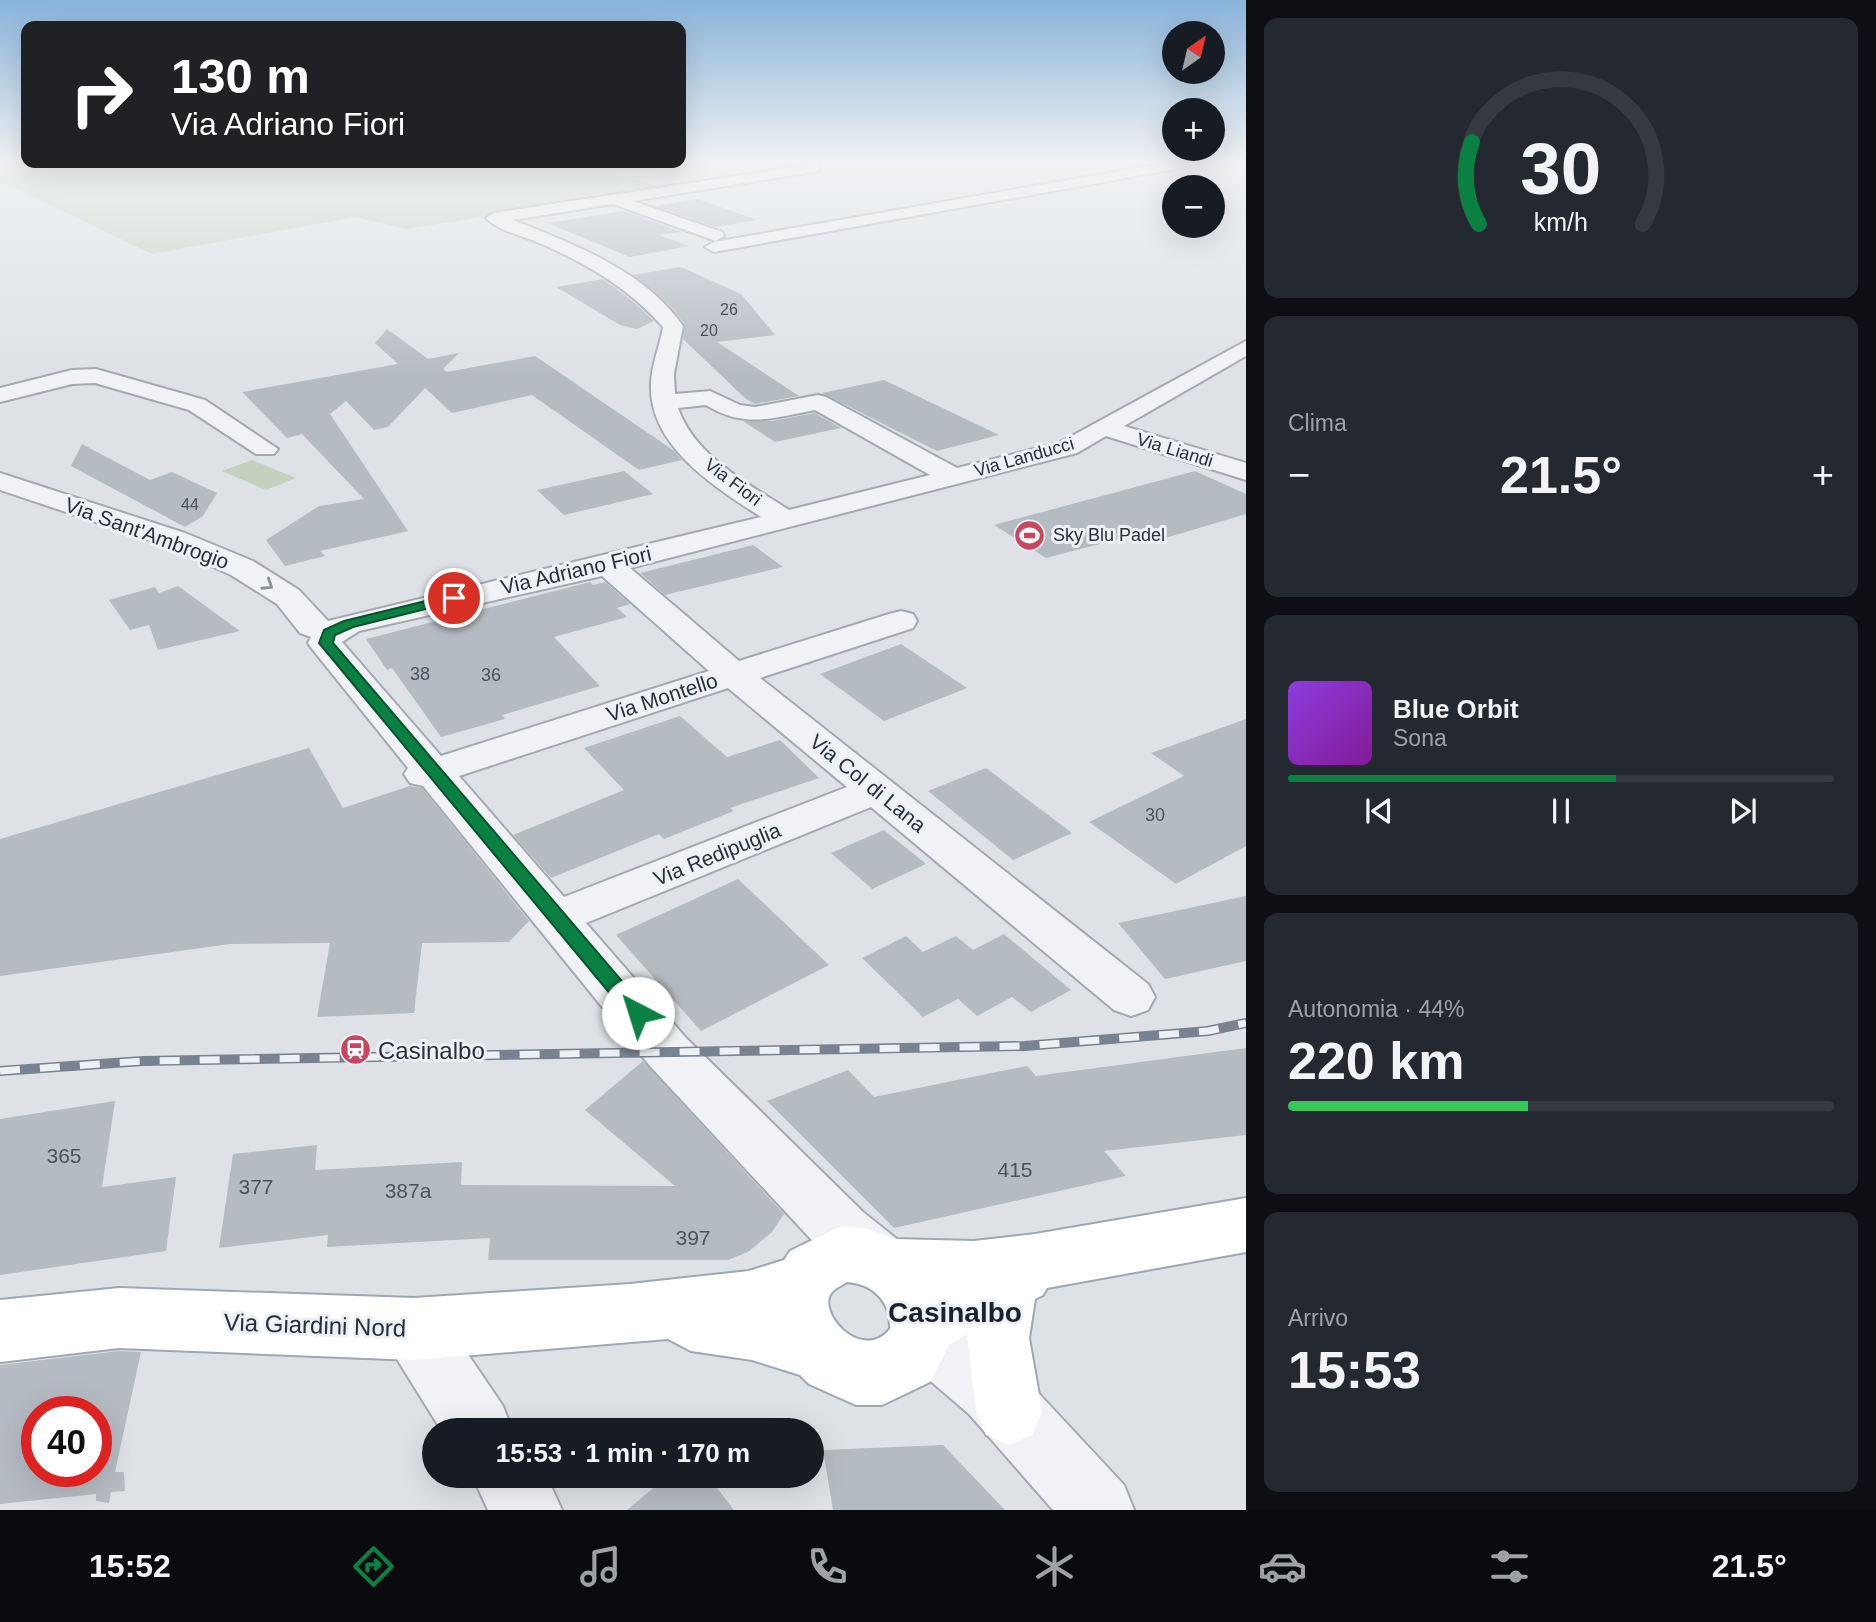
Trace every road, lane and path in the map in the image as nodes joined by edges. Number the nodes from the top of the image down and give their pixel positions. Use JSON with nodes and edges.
{"nodes":[{"id":1,"x":529,"y":232,"type":"edge"},
{"id":2,"x":693,"y":232,"type":"edge"},
{"id":3,"x":772,"y":232,"type":"edge"},
{"id":4,"x":1246,"y":347,"type":"edge"},
{"id":5,"x":159,"y":382,"type":"junction"},
{"id":6,"x":208,"y":390,"type":"dead end"},
{"id":7,"x":0,"y":395,"type":"edge"},
{"id":8,"x":666,"y":402,"type":"junction"},
{"id":9,"x":1105,"y":428,"type":"junction"},
{"id":10,"x":265,"y":449,"type":"dead end"},
{"id":11,"x":1246,"y":472,"type":"edge"},
{"id":12,"x":954,"y":477,"type":"junction"},
{"id":13,"x":0,"y":481,"type":"edge"},
{"id":14,"x":783,"y":520,"type":"junction"},
{"id":15,"x":608,"y":565,"type":"junction"},
{"id":16,"x":901,"y":621,"type":"dead end"},
{"id":17,"x":329,"y":633,"type":"junction"},
{"id":18,"x":733,"y":674,"type":"junction"},
{"id":19,"x":429,"y":773,"type":"junction"},
{"id":20,"x":876,"y":790,"type":"junction"},
{"id":21,"x":557,"y":917,"type":"junction"},
{"id":22,"x":1131,"y":997,"type":"dead end"},
{"id":23,"x":806,"y":1193,"type":"junction"},
{"id":24,"x":1246,"y":1225,"type":"edge"},
{"id":25,"x":883,"y":1263,"type":"junction"},
{"id":26,"x":1034,"y":1270,"type":"junction"},
{"id":27,"x":801,"y":1284,"type":"junction"},
{"id":28,"x":630,"y":1314,"type":"junction"},
{"id":29,"x":414,"y":1329,"type":"junction"},
{"id":30,"x":0,"y":1331,"type":"edge"},
{"id":31,"x":914,"y":1341,"type":"junction"},
{"id":32,"x":814,"y":1348,"type":"junction"},
{"id":33,"x":1009,"y":1412,"type":"junction"},
{"id":34,"x":471,"y":1418,"type":"edge"},
{"id":35,"x":514,"y":1488,"type":"edge"},
{"id":36,"x":527,"y":1510,"type":"edge"},
{"id":37,"x":1098,"y":1510,"type":"edge"}],
"edges":[{"from":1,"to":8,"type":"street","name":"Via Fiori"},
{"from":2,"to":3,"type":"street"},
{"from":4,"to":9,"type":"street","name":"Via Landucci"},
{"from":5,"to":6,"type":"street"},
{"from":5,"to":7,"type":"street"},
{"from":5,"to":10,"type":"street"},
{"from":8,"to":12,"type":"street"},
{"from":8,"to":14,"type":"street","name":"Via Fiori"},
{"from":9,"to":11,"type":"street","name":"Via Liandi"},
{"from":9,"to":12,"type":"street","name":"Via Landucci"},
{"from":12,"to":14,"type":"street","name":"Via Landucci"},
{"from":13,"to":17,"type":"street","name":"Via Sant'Ambrogio","one_way":true},
{"from":14,"to":15,"type":"street","name":"Via Adriano Fiori"},
{"from":15,"to":17,"type":"street","name":"Via Adriano Fiori"},
{"from":15,"to":18,"type":"street","name":"Via Col di Lana"},
{"from":16,"to":18,"type":"street","name":"Via Montello"},
{"from":17,"to":19,"type":"street"},
{"from":18,"to":19,"type":"street","name":"Via Montello"},
{"from":18,"to":20,"type":"street","name":"Via Col di Lana"},
{"from":19,"to":21,"type":"street"},
{"from":20,"to":21,"type":"street","name":"Via Redipuglia"},
{"from":20,"to":22,"type":"street","name":"Via Col di Lana"},
{"from":21,"to":23,"type":"street"},
{"from":23,"to":25,"type":"street"},
{"from":23,"to":27,"type":"street"},
{"from":24,"to":26,"type":"main road","name":"Via Giardini Nord"},
{"from":25,"to":26,"type":"main road","name":"Via Giardini Nord"},
{"from":25,"to":27,"type":"main road","name":"Via Giardini Nord"},
{"from":25,"to":31,"type":"main road"},
{"from":26,"to":31,"type":"main road","name":"Via Giardini Nord"},
{"from":26,"to":33,"type":"main road"},
{"from":27,"to":28,"type":"main road","name":"Via Giardini Nord"},
{"from":27,"to":32,"type":"main road","name":"Via Giardini Nord"},
{"from":28,"to":29,"type":"main road","name":"Via Giardini Nord"},
{"from":28,"to":32,"type":"main road","name":"Via Giardini Nord"},
{"from":29,"to":30,"type":"main road","name":"Via Giardini Nord"},
{"from":29,"to":34,"type":"street"},
{"from":31,"to":32,"type":"main road","name":"Via Giardini Nord"},
{"from":31,"to":33,"type":"street"},
{"from":33,"to":37,"type":"street"},
{"from":35,"to":36,"type":"street"}]}
